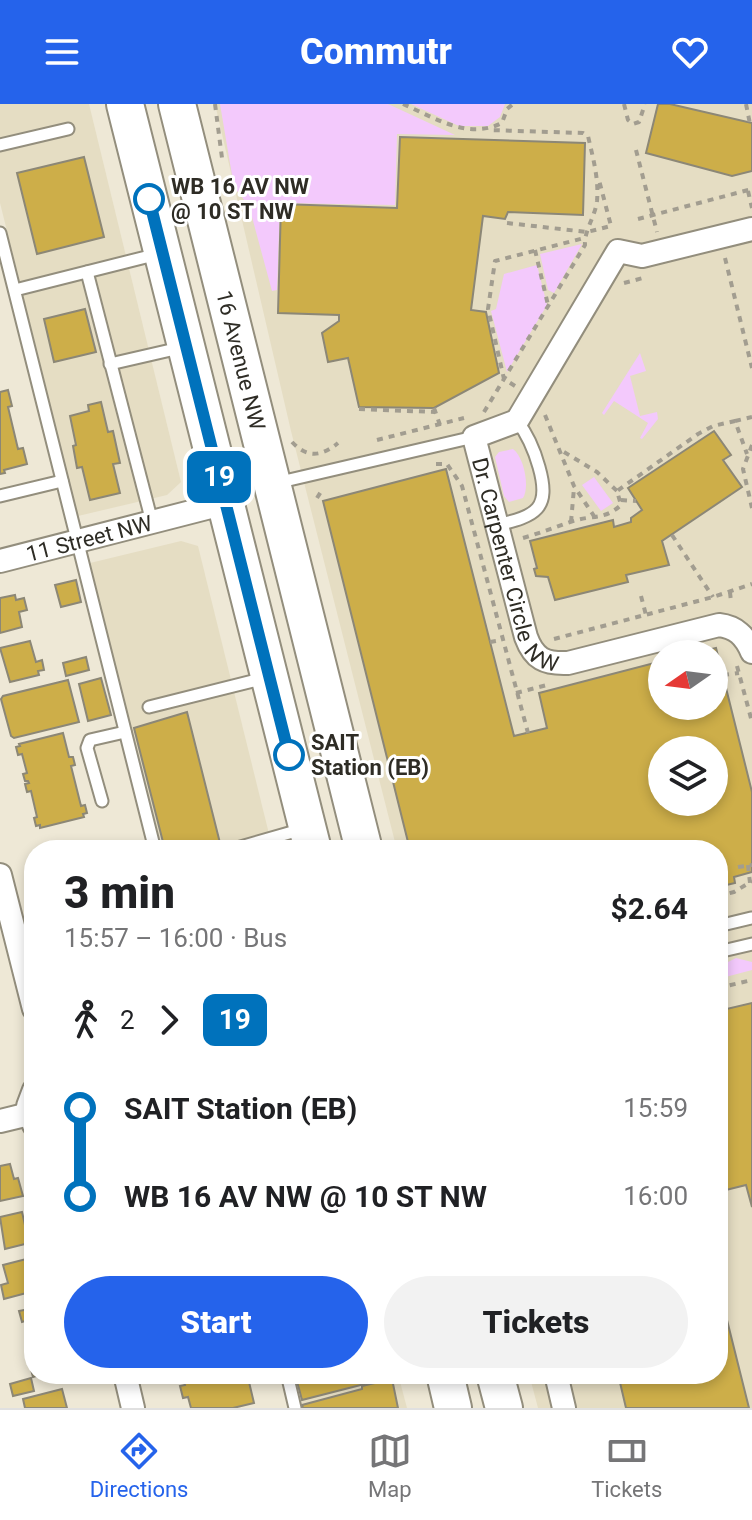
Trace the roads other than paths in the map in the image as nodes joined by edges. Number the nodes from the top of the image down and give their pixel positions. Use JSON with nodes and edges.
{"nodes":[{"id":1,"x":178,"y":105,"type":"edge"},
{"id":2,"x":123,"y":109,"type":"edge"},
{"id":3,"x":68,"y":129,"type":"dead end"},
{"id":4,"x":0,"y":145,"type":"edge"},
{"id":5,"x":0,"y":233,"type":"edge"},
{"id":6,"x":750,"y":235,"type":"edge"},
{"id":7,"x":162,"y":253,"type":"junction"},
{"id":8,"x":87,"y":272,"type":"junction"},
{"id":9,"x":15,"y":290,"type":"junction"},
{"id":10,"x":186,"y":346,"type":"junction"},
{"id":11,"x":110,"y":364,"type":"junction"},
{"id":12,"x":517,"y":421,"type":"junction"},
{"id":13,"x":471,"y":427,"type":"junction"},
{"id":14,"x":62,"y":481,"type":"junction"},
{"id":15,"x":272,"y":484,"type":"junction"},
{"id":16,"x":0,"y":496,"type":"edge"},
{"id":17,"x":226,"y":503,"type":"junction"},
{"id":18,"x":152,"y":522,"type":"junction"},
{"id":19,"x":497,"y":525,"type":"junction"},
{"id":20,"x":77,"y":542,"type":"junction"},
{"id":21,"x":0,"y":561,"type":"edge"},
{"id":22,"x":743,"y":654,"type":"edge"},
{"id":23,"x":269,"y":677,"type":"junction"},
{"id":24,"x":149,"y":707,"type":"dead end"},
{"id":25,"x":125,"y":732,"type":"junction"},
{"id":26,"x":102,"y":801,"type":"dead end"},
{"id":27,"x":310,"y":839,"type":"edge"},
{"id":28,"x":152,"y":840,"type":"edge"},
{"id":29,"x":361,"y":840,"type":"edge"},
{"id":30,"x":0,"y":875,"type":"edge"},
{"id":31,"x":752,"y":920,"type":"edge"},
{"id":32,"x":728,"y":924,"type":"edge"},
{"id":33,"x":752,"y":944,"type":"edge"},
{"id":34,"x":728,"y":950,"type":"edge"},
{"id":35,"x":24,"y":970,"type":"edge"},
{"id":36,"x":24,"y":1119,"type":"edge"},
{"id":37,"x":0,"y":1121,"type":"edge"},
{"id":38,"x":127,"y":1384,"type":"edge"},
{"id":39,"x":289,"y":1384,"type":"edge"},
{"id":40,"x":447,"y":1384,"type":"edge"},
{"id":41,"x":498,"y":1384,"type":"edge"},
{"id":42,"x":558,"y":1384,"type":"edge"},
{"id":43,"x":133,"y":1408,"type":"edge"},
{"id":44,"x":295,"y":1408,"type":"edge"},
{"id":45,"x":453,"y":1408,"type":"edge"},
{"id":46,"x":504,"y":1408,"type":"edge"},
{"id":47,"x":564,"y":1408,"type":"edge"}],
"edges":[{"from":1,"to":15,"type":"highway","name":"16 Avenue NW"},
{"from":2,"to":7,"type":"highway"},
{"from":3,"to":4,"type":"lane"},
{"from":5,"to":9,"type":"lane"},
{"from":6,"to":12,"type":"street"},
{"from":7,"to":8,"type":"lane"},
{"from":7,"to":10,"type":"highway"},
{"from":8,"to":9,"type":"lane"},
{"from":8,"to":11,"type":"lane"},
{"from":9,"to":14,"type":"lane"},
{"from":10,"to":11,"type":"lane"},
{"from":10,"to":17,"type":"highway"},
{"from":11,"to":18,"type":"lane"},
{"from":12,"to":13,"type":"street","name":"Dr. Carpenter Circle NW"},
{"from":12,"to":19,"type":"lane"},
{"from":13,"to":15,"type":"lane"},
{"from":13,"to":19,"type":"street","name":"Dr. Carpenter Circle NW"},
{"from":14,"to":16,"type":"lane"},
{"from":14,"to":20,"type":"lane"},
{"from":15,"to":29,"type":"highway","name":"16 Avenue NW"},
{"from":17,"to":18,"type":"street","name":"11 Street NW"},
{"from":17,"to":23,"type":"highway"},
{"from":18,"to":20,"type":"street","name":"11 Street NW"},
{"from":19,"to":22,"type":"street","name":"Dr. Carpenter Circle NW"},
{"from":20,"to":21,"type":"street","name":"11 Street NW"},
{"from":20,"to":25,"type":"lane"},
{"from":23,"to":24,"type":"lane"},
{"from":23,"to":27,"type":"highway"},
{"from":25,"to":26,"type":"lane"},
{"from":25,"to":28,"type":"lane"},
{"from":30,"to":35,"type":"street"},
{"from":31,"to":32,"type":"lane"},
{"from":33,"to":34,"type":"lane"},
{"from":36,"to":37,"type":"street"},
{"from":38,"to":43,"type":"street"},
{"from":39,"to":44,"type":"lane"},
{"from":40,"to":45,"type":"highway"},
{"from":41,"to":46,"type":"highway"},
{"from":42,"to":47,"type":"street"}]}
